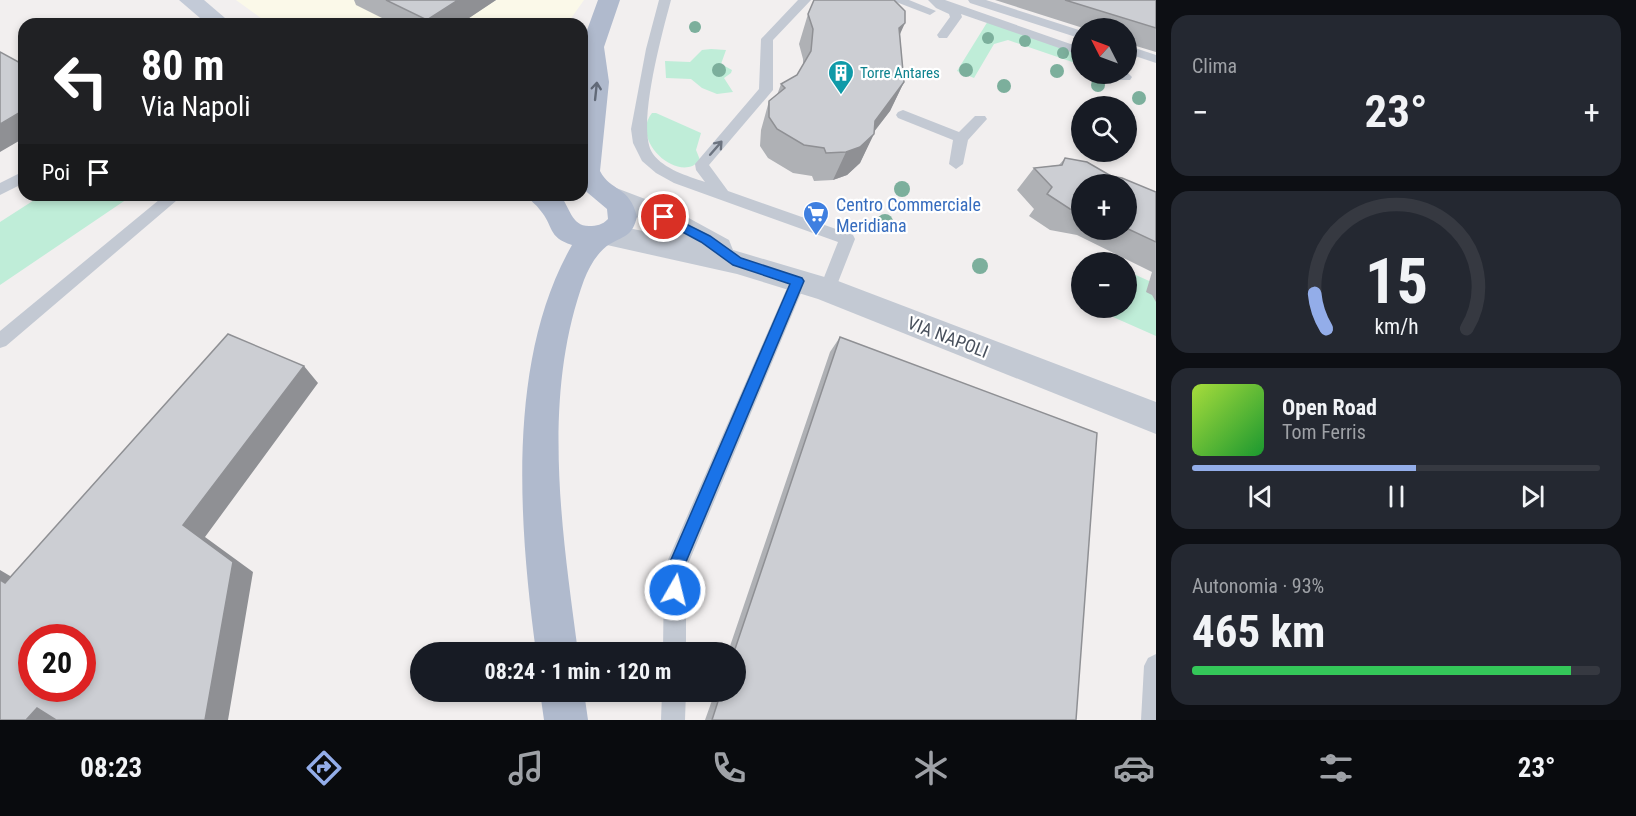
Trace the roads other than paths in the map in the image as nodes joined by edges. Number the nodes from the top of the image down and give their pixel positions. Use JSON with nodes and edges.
{"nodes":[{"id":1,"x":190,"y":0,"type":"edge"},
{"id":2,"x":609,"y":0,"type":"edge"},
{"id":3,"x":665,"y":0,"type":"edge"},
{"id":4,"x":804,"y":0,"type":"edge"},
{"id":5,"x":897,"y":0,"type":"edge"},
{"id":6,"x":974,"y":0,"type":"edge"},
{"id":7,"x":930,"y":4,"type":"edge"},
{"id":8,"x":213,"y":18,"type":"edge"},
{"id":9,"x":1071,"y":31,"type":"edge"},
{"id":10,"x":943,"y":35,"type":"dead end"},
{"id":11,"x":594,"y":49,"type":"junction"},
{"id":12,"x":1071,"y":49,"type":"edge"},
{"id":13,"x":1137,"y":53,"type":"edge"},
{"id":14,"x":1156,"y":59,"type":"edge"},
{"id":15,"x":588,"y":60,"type":"edge"},
{"id":16,"x":903,"y":115,"type":"edge"},
{"id":17,"x":980,"y":119,"type":"dead end"},
{"id":18,"x":961,"y":138,"type":"junction"},
{"id":19,"x":588,"y":140,"type":"edge"},
{"id":20,"x":956,"y":164,"type":"dead end"},
{"id":21,"x":588,"y":177,"type":"edge"},
{"id":22,"x":18,"y":180,"type":"edge"},
{"id":23,"x":0,"y":190,"type":"edge"},
{"id":24,"x":722,"y":195,"type":"junction"},
{"id":25,"x":611,"y":196,"type":"junction"},
{"id":26,"x":168,"y":201,"type":"edge"},
{"id":27,"x":549,"y":205,"type":"edge"},
{"id":28,"x":603,"y":236,"type":"junction"},
{"id":29,"x":737,"y":262,"type":"junction"},
{"id":30,"x":812,"y":286,"type":"junction"},
{"id":31,"x":557,"y":313,"type":"junction"},
{"id":32,"x":0,"y":341,"type":"edge"},
{"id":33,"x":1156,"y":418,"type":"edge"},
{"id":34,"x":556,"y":642,"type":"edge"},
{"id":35,"x":674,"y":642,"type":"edge"},
{"id":36,"x":1156,"y":666,"type":"edge"},
{"id":37,"x":563,"y":702,"type":"edge"},
{"id":38,"x":674,"y":702,"type":"edge"},
{"id":39,"x":566,"y":720,"type":"edge"},
{"id":40,"x":673,"y":720,"type":"edge"},
{"id":41,"x":1154,"y":720,"type":"edge"}],
"edges":[{"from":1,"to":8,"type":"main road"},
{"from":2,"to":11,"type":"main road"},
{"from":3,"to":24,"type":"lane"},
{"from":24,"to":4,"type":"lane","one_way":true},
{"from":5,"to":7,"type":"lane"},
{"from":6,"to":9,"type":"lane"},
{"from":7,"to":10,"type":"lane"},
{"from":7,"to":12,"type":"lane"},
{"from":11,"to":15,"type":"main road"},
{"from":19,"to":11,"type":"main road","one_way":true},
{"from":13,"to":14,"type":"lane"},
{"from":16,"to":18,"type":"lane"},
{"from":17,"to":18,"type":"lane"},
{"from":18,"to":20,"type":"lane"},
{"from":21,"to":25,"type":"main road"},
{"from":22,"to":23,"type":"lane"},
{"from":24,"to":30,"type":"lane"},
{"from":25,"to":28,"type":"main road"},
{"from":25,"to":29,"type":"street","name":"VIA NAPOLI"},
{"from":26,"to":32,"type":"lane"},
{"from":27,"to":28,"type":"main road"},
{"from":27,"to":31,"type":"main road"},
{"from":28,"to":29,"type":"street","name":"VIA NAPOLI"},
{"from":28,"to":31,"type":"main road"},
{"from":29,"to":30,"type":"street","name":"VIA NAPOLI"},
{"from":30,"to":33,"type":"street","name":"VIA NAPOLI"},
{"from":30,"to":35,"type":"lane"},
{"from":31,"to":34,"type":"main road"},
{"from":36,"to":41,"type":"lane"},
{"from":37,"to":39,"type":"main road"},
{"from":38,"to":40,"type":"lane"}]}
